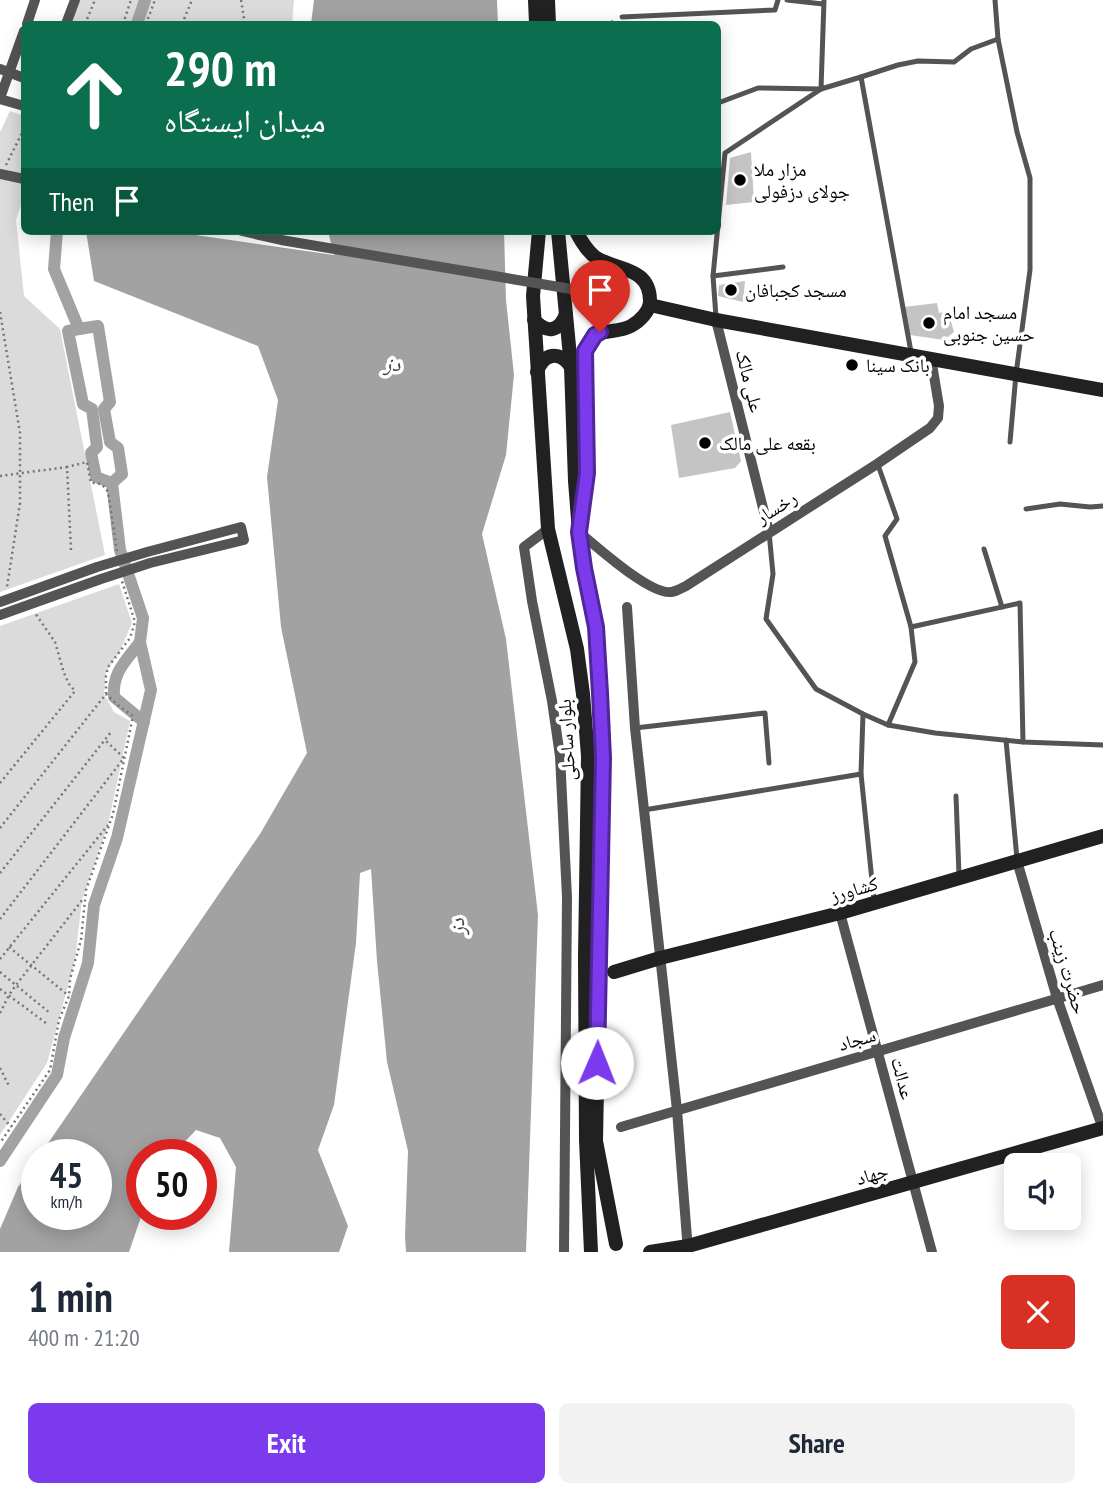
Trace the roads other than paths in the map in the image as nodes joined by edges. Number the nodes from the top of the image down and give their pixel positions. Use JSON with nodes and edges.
{"nodes":[{"id":1,"x":35,"y":0,"type":"edge"},
{"id":2,"x":75,"y":0,"type":"edge"},
{"id":3,"x":535,"y":0,"type":"edge"},
{"id":4,"x":548,"y":0,"type":"edge"},
{"id":5,"x":778,"y":0,"type":"edge"},
{"id":6,"x":787,"y":0,"type":"edge"},
{"id":7,"x":995,"y":0,"type":"edge"},
{"id":8,"x":823,"y":2,"type":"edge"},
{"id":9,"x":622,"y":17,"type":"dead end"},
{"id":10,"x":28,"y":21,"type":"edge"},
{"id":11,"x":67,"y":21,"type":"edge"},
{"id":12,"x":536,"y":21,"type":"edge"},
{"id":13,"x":549,"y":21,"type":"edge"},
{"id":14,"x":21,"y":37,"type":"edge"},
{"id":15,"x":998,"y":39,"type":"junction"},
{"id":16,"x":5,"y":71,"type":"edge"},
{"id":17,"x":861,"y":77,"type":"junction"},
{"id":18,"x":821,"y":89,"type":"junction"},
{"id":19,"x":0,"y":98,"type":"edge"},
{"id":20,"x":721,"y":102,"type":"edge"},
{"id":21,"x":21,"y":105,"type":"edge"},
{"id":22,"x":3,"y":169,"type":"edge"},
{"id":23,"x":21,"y":178,"type":"edge"},
{"id":24,"x":721,"y":178,"type":"edge"},
{"id":25,"x":259,"y":235,"type":"edge"},
{"id":26,"x":539,"y":235,"type":"edge"},
{"id":27,"x":558,"y":235,"type":"edge"},
{"id":28,"x":578,"y":235,"type":"edge"},
{"id":29,"x":716,"y":235,"type":"edge"},
{"id":30,"x":603,"y":261,"type":"junction"},
{"id":31,"x":783,"y":267,"type":"dead end"},
{"id":32,"x":713,"y":276,"type":"junction"},
{"id":33,"x":650,"y":305,"type":"junction"},
{"id":34,"x":566,"y":314,"type":"junction"},
{"id":35,"x":534,"y":320,"type":"junction"},
{"id":36,"x":716,"y":320,"type":"junction"},
{"id":37,"x":911,"y":354,"type":"junction"},
{"id":38,"x":931,"y":358,"type":"junction"},
{"id":39,"x":571,"y":367,"type":"junction"},
{"id":40,"x":537,"y":372,"type":"junction"},
{"id":41,"x":1016,"y":374,"type":"junction"},
{"id":42,"x":1103,"y":390,"type":"edge"},
{"id":43,"x":1010,"y":442,"type":"dead end"},
{"id":44,"x":877,"y":464,"type":"junction"},
{"id":45,"x":1103,"y":506,"type":"edge"},
{"id":46,"x":1026,"y":509,"type":"dead end"},
{"id":47,"x":548,"y":529,"type":"junction"},
{"id":48,"x":579,"y":532,"type":"junction"},
{"id":49,"x":769,"y":532,"type":"junction"},
{"id":50,"x":190,"y":541,"type":"junction"},
{"id":51,"x":984,"y":549,"type":"dead end"},
{"id":52,"x":192,"y":552,"type":"junction"},
{"id":53,"x":3,"y":601,"type":"edge"},
{"id":54,"x":627,"y":607,"type":"dead end"},
{"id":55,"x":1002,"y":607,"type":"junction"},
{"id":56,"x":0,"y":615,"type":"edge"},
{"id":57,"x":596,"y":627,"type":"junction"},
{"id":58,"x":911,"y":627,"type":"junction"},
{"id":59,"x":573,"y":632,"type":"junction"},
{"id":60,"x":863,"y":714,"type":"junction"},
{"id":61,"x":888,"y":725,"type":"junction"},
{"id":62,"x":635,"y":728,"type":"junction"},
{"id":63,"x":1006,"y":740,"type":"junction"},
{"id":64,"x":1023,"y":742,"type":"junction"},
{"id":65,"x":1103,"y":746,"type":"edge"},
{"id":66,"x":769,"y":763,"type":"dead end"},
{"id":67,"x":861,"y":774,"type":"junction"},
{"id":68,"x":956,"y":796,"type":"dead end"},
{"id":69,"x":644,"y":810,"type":"junction"},
{"id":70,"x":1103,"y":836,"type":"edge"},
{"id":71,"x":1017,"y":861,"type":"junction"},
{"id":72,"x":959,"y":878,"type":"junction"},
{"id":73,"x":874,"y":903,"type":"junction"},
{"id":74,"x":840,"y":913,"type":"junction"},
{"id":75,"x":660,"y":958,"type":"junction"},
{"id":76,"x":614,"y":972,"type":"dead end"},
{"id":77,"x":1103,"y":985,"type":"edge"},
{"id":78,"x":1057,"y":998,"type":"junction"},
{"id":79,"x":878,"y":1052,"type":"junction"},
{"id":80,"x":677,"y":1111,"type":"junction"},
{"id":81,"x":621,"y":1127,"type":"dead end"},
{"id":82,"x":1103,"y":1128,"type":"edge"},
{"id":83,"x":914,"y":1182,"type":"junction"},
{"id":84,"x":620,"y":1248,"type":"edge"},
{"id":85,"x":688,"y":1249,"type":"edge"},
{"id":86,"x":564,"y":1252,"type":"edge"},
{"id":87,"x":592,"y":1252,"type":"edge"},
{"id":88,"x":650,"y":1252,"type":"edge"},
{"id":89,"x":932,"y":1252,"type":"edge"}],
"edges":[{"from":1,"to":10,"type":"street"},
{"from":2,"to":11,"type":"street"},
{"from":3,"to":12,"type":"main road"},
{"from":4,"to":13,"type":"main road"},
{"from":5,"to":9,"type":"lane"},
{"from":6,"to":8,"type":"lane"},
{"from":7,"to":15,"type":"lane"},
{"from":8,"to":18,"type":"lane"},
{"from":14,"to":16,"type":"street"},
{"from":15,"to":17,"type":"lane"},
{"from":15,"to":41,"type":"lane"},
{"from":16,"to":19,"type":"street"},
{"from":17,"to":18,"type":"lane"},
{"from":17,"to":37,"type":"lane"},
{"from":18,"to":20,"type":"lane"},
{"from":18,"to":24,"type":"lane"},
{"from":19,"to":21,"type":"street"},
{"from":22,"to":23,"type":"street","bridge":true},
{"from":25,"to":30,"type":"street","bridge":true},
{"from":26,"to":35,"type":"main road","name":"بلوار ساحلی"},
{"from":27,"to":34,"type":"main road","name":"بلوار ساحلی"},
{"from":28,"to":30,"type":"main road"},
{"from":29,"to":32,"type":"lane"},
{"from":30,"to":33,"type":"main road"},
{"from":31,"to":32,"type":"lane"},
{"from":32,"to":36,"type":"lane"},
{"from":33,"to":36,"type":"main road"},
{"from":33,"to":48,"type":"main road"},
{"from":34,"to":35,"type":"main road"},
{"from":34,"to":39,"type":"main road","name":"بلوار ساحلی"},
{"from":35,"to":40,"type":"main road","name":"بلوار ساحلی"},
{"from":36,"to":37,"type":"main road"},
{"from":36,"to":49,"type":"street","name":"علی مالک"},
{"from":37,"to":38,"type":"main road"},
{"from":38,"to":41,"type":"main road"},
{"from":38,"to":44,"type":"street","name":"رخسار"},
{"from":39,"to":40,"type":"main road"},
{"from":39,"to":48,"type":"main road","name":"بلوار ساحلی"},
{"from":40,"to":47,"type":"main road","name":"بلوار ساحلی"},
{"from":41,"to":42,"type":"main road"},
{"from":41,"to":43,"type":"lane"},
{"from":44,"to":49,"type":"street","name":"رخسار"},
{"from":44,"to":58,"type":"lane"},
{"from":45,"to":46,"type":"lane"},
{"from":47,"to":59,"type":"main road","name":"بلوار ساحلی"},
{"from":47,"to":86,"type":"street"},
{"from":48,"to":49,"type":"street","name":"رخسار"},
{"from":48,"to":57,"type":"main road","name":"بلوار ساحلی"},
{"from":49,"to":60,"type":"lane"},
{"from":50,"to":52,"type":"street"},
{"from":50,"to":52,"type":"street"},
{"from":50,"to":53,"type":"street"},
{"from":51,"to":55,"type":"lane"},
{"from":52,"to":56,"type":"street"},
{"from":54,"to":62,"type":"street"},
{"from":55,"to":58,"type":"lane"},
{"from":55,"to":64,"type":"lane"},
{"from":57,"to":59,"type":"main road"},
{"from":57,"to":84,"type":"main road","name":"بلوار ساحلی"},
{"from":58,"to":61,"type":"lane"},
{"from":59,"to":87,"type":"main road","name":"بلوار ساحلی"},
{"from":60,"to":61,"type":"lane"},
{"from":60,"to":67,"type":"lane"},
{"from":61,"to":63,"type":"lane"},
{"from":62,"to":66,"type":"lane"},
{"from":62,"to":69,"type":"street"},
{"from":63,"to":64,"type":"lane"},
{"from":63,"to":71,"type":"lane"},
{"from":64,"to":65,"type":"lane"},
{"from":67,"to":69,"type":"lane"},
{"from":67,"to":73,"type":"lane"},
{"from":68,"to":72,"type":"lane"},
{"from":69,"to":75,"type":"street"},
{"from":70,"to":71,"type":"main road","name":"کشاورز"},
{"from":71,"to":72,"type":"main road","name":"کشاورز"},
{"from":71,"to":78,"type":"street","name":"حضرت زینب"},
{"from":72,"to":73,"type":"main road","name":"کشاورز"},
{"from":73,"to":74,"type":"main road","name":"کشاورز"},
{"from":74,"to":75,"type":"main road","name":"کشاورز"},
{"from":74,"to":79,"type":"street","name":"عدالت"},
{"from":75,"to":76,"type":"main road","name":"کشاورز"},
{"from":75,"to":80,"type":"street"},
{"from":77,"to":78,"type":"street","name":"سجاد"},
{"from":78,"to":79,"type":"street","name":"سجاد"},
{"from":78,"to":82,"type":"street","name":"حضرت زینب"},
{"from":79,"to":80,"type":"street","name":"سجاد"},
{"from":79,"to":83,"type":"street","name":"عدالت"},
{"from":80,"to":81,"type":"street","name":"سجاد"},
{"from":80,"to":85,"type":"street"},
{"from":82,"to":83,"type":"main road","name":"جهاد"},
{"from":83,"to":85,"type":"main road","name":"جهاد"},
{"from":83,"to":89,"type":"street","name":"عدالت"},
{"from":84,"to":87,"type":"main road"},
{"from":85,"to":88,"type":"main road","name":"جهاد"}]}
